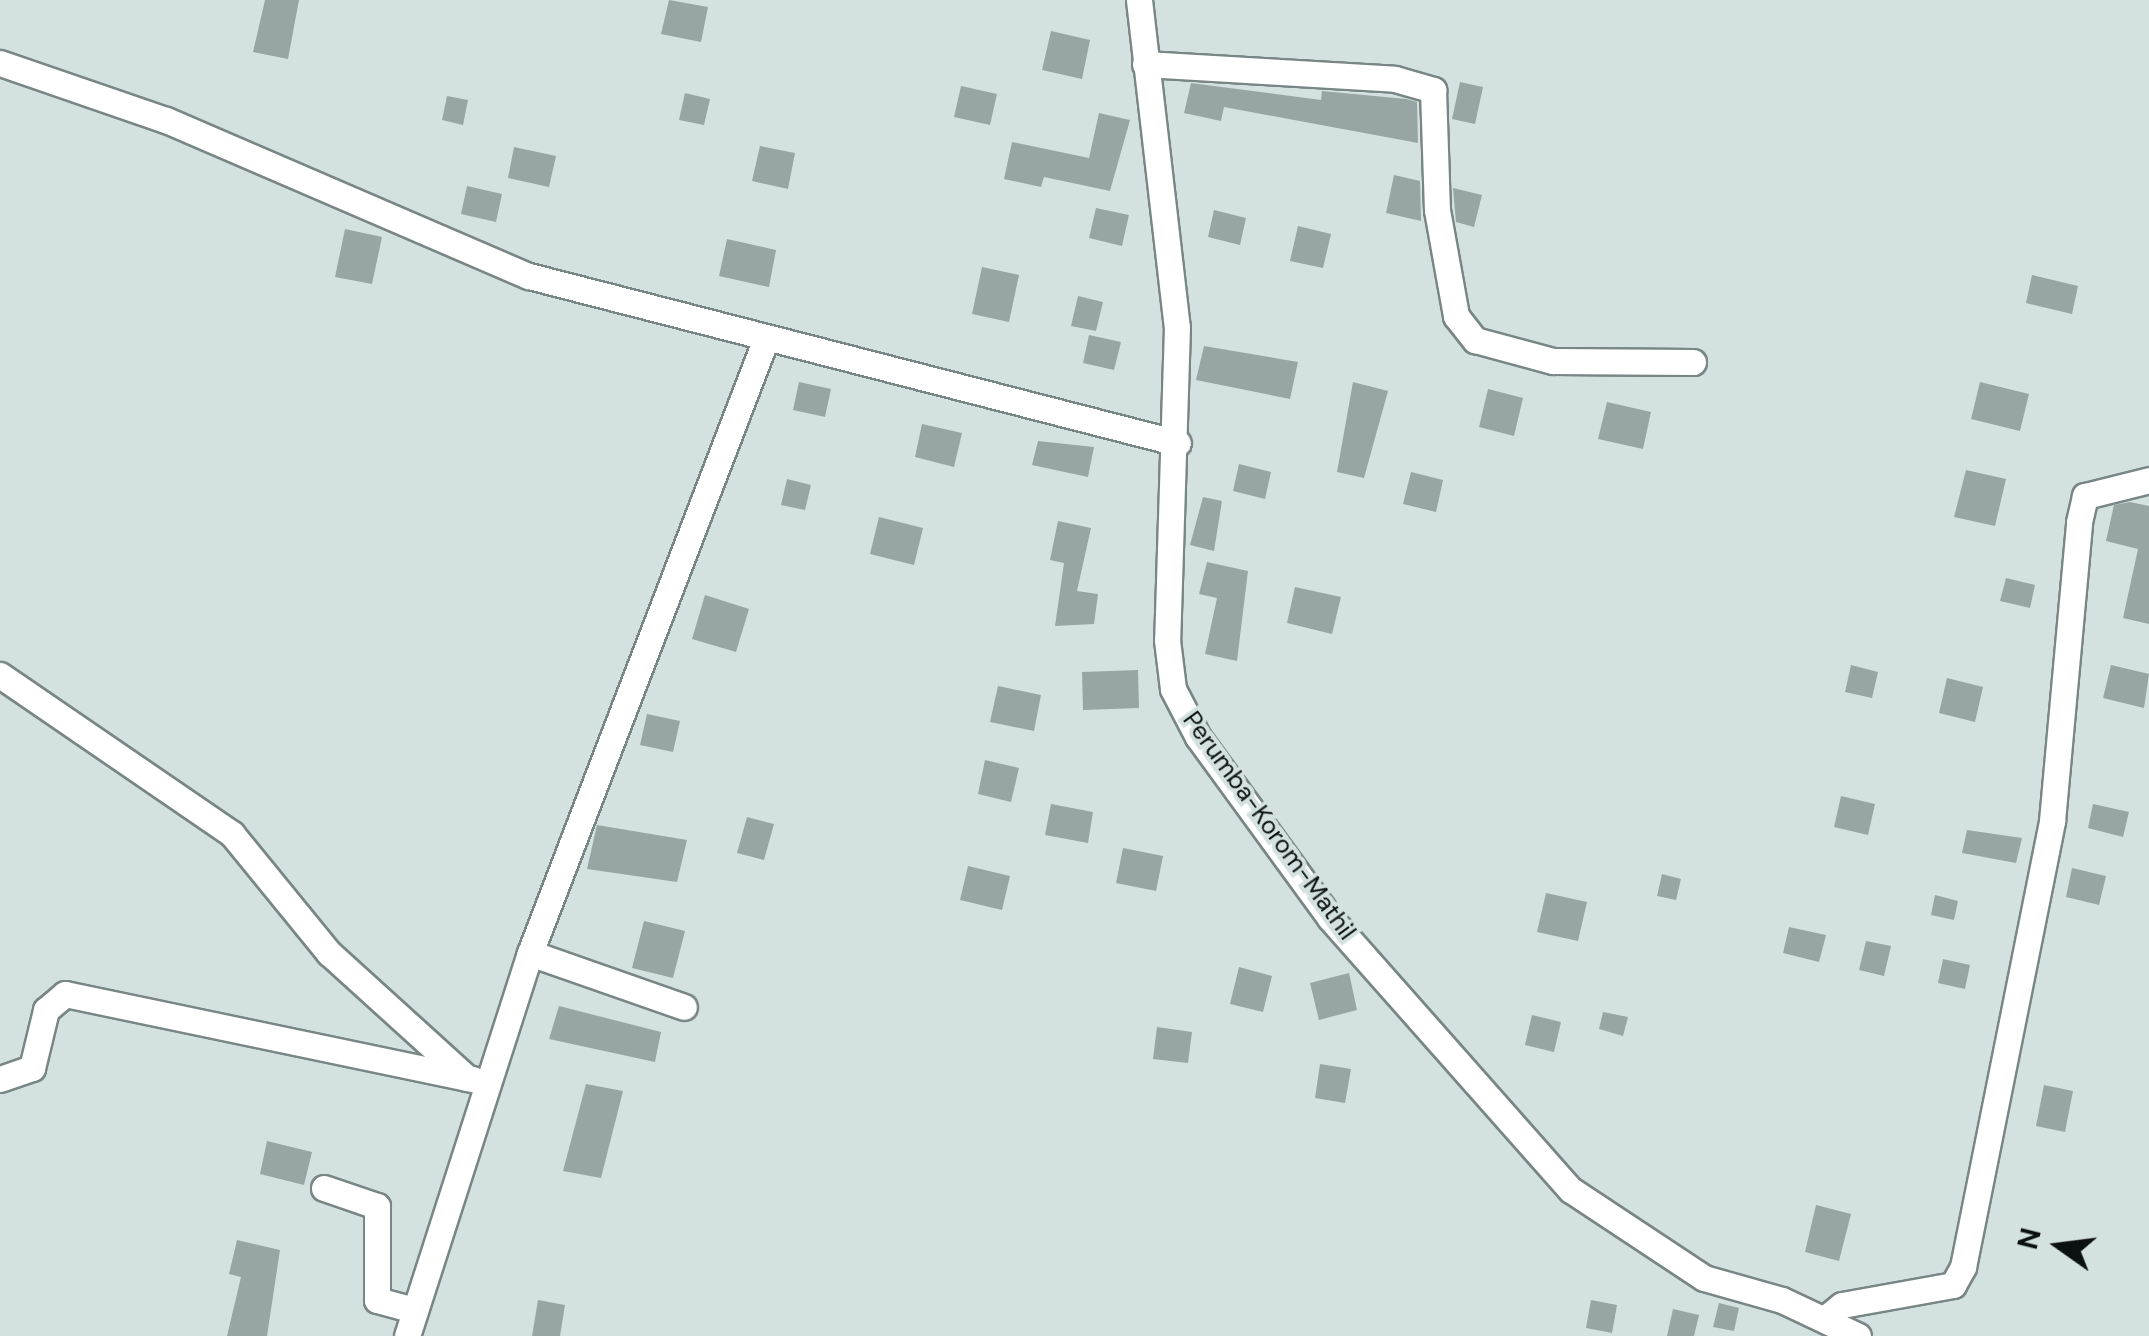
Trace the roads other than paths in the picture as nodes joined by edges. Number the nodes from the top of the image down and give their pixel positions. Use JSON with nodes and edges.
{"nodes":[{"id":1,"x":1139,"y":0,"type":"edge"},
{"id":2,"x":0,"y":63,"type":"edge"},
{"id":3,"x":1144,"y":64,"type":"junction"},
{"id":4,"x":765,"y":341,"type":"junction"},
{"id":5,"x":1693,"y":362,"type":"dead end"},
{"id":6,"x":1178,"y":444,"type":"junction"},
{"id":7,"x":2149,"y":480,"type":"edge"},
{"id":8,"x":0,"y":675,"type":"edge"},
{"id":9,"x":530,"y":953,"type":"junction"},
{"id":10,"x":684,"y":1007,"type":"dead end"},
{"id":11,"x":0,"y":1080,"type":"edge"},
{"id":12,"x":477,"y":1080,"type":"junction"},
{"id":13,"x":324,"y":1188,"type":"dead end"},
{"id":14,"x":415,"y":1310,"type":"junction"},
{"id":15,"x":1827,"y":1317,"type":"junction"},
{"id":16,"x":406,"y":1336,"type":"edge"},
{"id":17,"x":1858,"y":1336,"type":"edge"}],
"edges":[{"from":1,"to":3,"type":"street","name":"Perumba-Korom-Mathil"},
{"from":2,"to":4,"type":"street"},
{"from":3,"to":5,"type":"street"},
{"from":3,"to":6,"type":"street","name":"Perumba-Korom-Mathil"},
{"from":4,"to":6,"type":"street"},
{"from":4,"to":9,"type":"street"},
{"from":6,"to":15,"type":"street","name":"Perumba-Korom-Mathil"},
{"from":7,"to":15,"type":"street"},
{"from":8,"to":12,"type":"street"},
{"from":9,"to":10,"type":"street"},
{"from":9,"to":12,"type":"street"},
{"from":11,"to":12,"type":"street"},
{"from":12,"to":14,"type":"street"},
{"from":13,"to":14,"type":"street"},
{"from":14,"to":16,"type":"street"},
{"from":15,"to":17,"type":"street","name":"Perumba-Korom-Mathil"}]}
